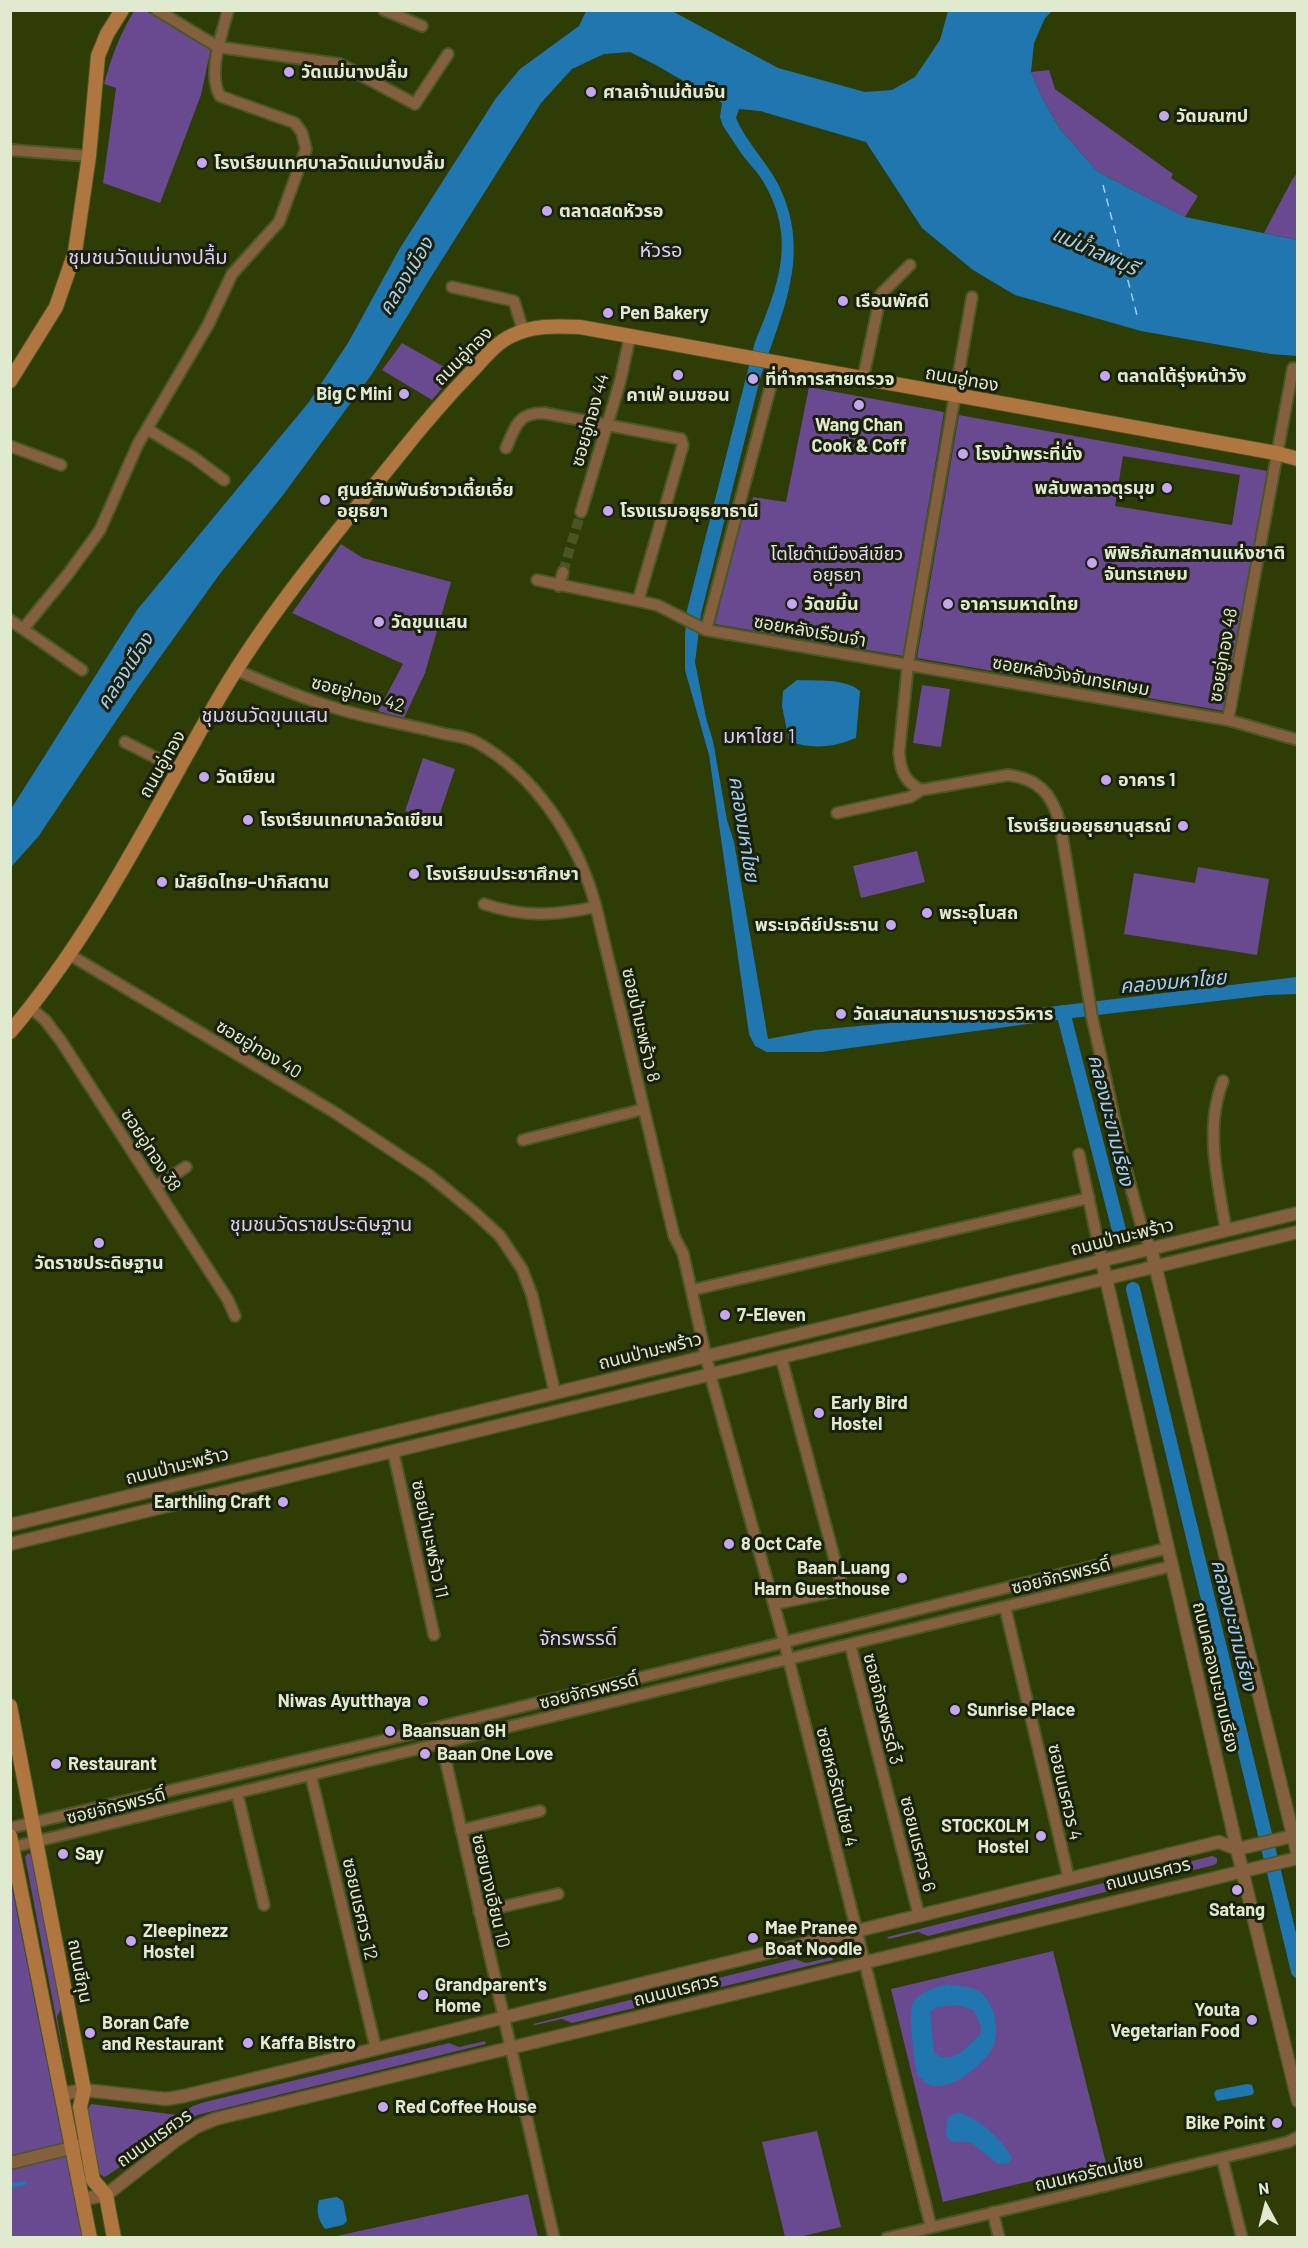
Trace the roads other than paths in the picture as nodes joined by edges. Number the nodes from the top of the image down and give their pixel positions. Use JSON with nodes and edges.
{"nodes":[{"id":1,"x":122,"y":10,"type":"edge"},
{"id":2,"x":157,"y":10,"type":"edge"},
{"id":3,"x":228,"y":10,"type":"edge"},
{"id":4,"x":384,"y":10,"type":"edge"},
{"id":5,"x":422,"y":26,"type":"dead end"},
{"id":6,"x":218,"y":47,"type":"junction"},
{"id":7,"x":448,"y":54,"type":"dead end"},
{"id":8,"x":10,"y":150,"type":"edge"},
{"id":9,"x":88,"y":156,"type":"junction"},
{"id":10,"x":910,"y":265,"type":"dead end"},
{"id":11,"x":452,"y":287,"type":"dead end"},
{"id":12,"x":972,"y":297,"type":"dead end"},
{"id":13,"x":524,"y":330,"type":"junction"},
{"id":14,"x":630,"y":336,"type":"junction"},
{"id":15,"x":773,"y":361,"type":"junction"},
{"id":16,"x":1293,"y":368,"type":"dead end"},
{"id":17,"x":863,"y":378,"type":"junction"},
{"id":18,"x":11,"y":380,"type":"edge"},
{"id":19,"x":953,"y":396,"type":"junction"},
{"id":20,"x":607,"y":424,"type":"junction"},
{"id":21,"x":147,"y":429,"type":"junction"},
{"id":22,"x":10,"y":446,"type":"edge"},
{"id":23,"x":506,"y":448,"type":"dead end"},
{"id":24,"x":1276,"y":453,"type":"junction"},
{"id":25,"x":1298,"y":459,"type":"edge"},
{"id":26,"x":61,"y":465,"type":"dead end"},
{"id":27,"x":224,"y":480,"type":"dead end"},
{"id":28,"x":581,"y":512,"type":"tunnel mouth"},
{"id":29,"x":563,"y":572,"type":"tunnel mouth"},
{"id":30,"x":537,"y":580,"type":"dead end"},
{"id":31,"x":559,"y":586,"type":"junction"},
{"id":32,"x":638,"y":601,"type":"junction"},
{"id":33,"x":10,"y":620,"type":"edge"},
{"id":34,"x":703,"y":628,"type":"junction"},
{"id":35,"x":23,"y":629,"type":"junction"},
{"id":36,"x":908,"y":664,"type":"junction"},
{"id":37,"x":82,"y":670,"type":"dead end"},
{"id":38,"x":236,"y":670,"type":"junction"},
{"id":39,"x":1228,"y":720,"type":"junction"},
{"id":40,"x":1298,"y":740,"type":"edge"},
{"id":41,"x":474,"y":741,"type":"joint"},
{"id":42,"x":125,"y":742,"type":"dead end"},
{"id":43,"x":180,"y":770,"type":"junction"},
{"id":44,"x":921,"y":790,"type":"junction"},
{"id":45,"x":837,"y":813,"type":"dead end"},
{"id":46,"x":484,"y":904,"type":"dead end"},
{"id":47,"x":596,"y":907,"type":"junction"},
{"id":48,"x":70,"y":955,"type":"junction"},
{"id":49,"x":31,"y":1008,"type":"junction"},
{"id":50,"x":10,"y":1032,"type":"edge"},
{"id":51,"x":1223,"y":1081,"type":"dead end"},
{"id":52,"x":644,"y":1109,"type":"junction"},
{"id":53,"x":523,"y":1140,"type":"dead end"},
{"id":54,"x":1079,"y":1154,"type":"dead end"},
{"id":55,"x":186,"y":1167,"type":"dead end"},
{"id":56,"x":155,"y":1187,"type":"junction"},
{"id":57,"x":1089,"y":1198,"type":"junction"},
{"id":58,"x":1298,"y":1213,"type":"edge"},
{"id":59,"x":1226,"y":1230,"type":"junction"},
{"id":60,"x":1298,"y":1232,"type":"edge"},
{"id":61,"x":1151,"y":1248,"type":"junction"},
{"id":62,"x":1102,"y":1261,"type":"junction"},
{"id":63,"x":1156,"y":1266,"type":"junction"},
{"id":64,"x":1106,"y":1278,"type":"junction"},
{"id":65,"x":692,"y":1290,"type":"junction"},
{"id":66,"x":235,"y":1316,"type":"dead end"},
{"id":67,"x":706,"y":1356,"type":"junction"},
{"id":68,"x":780,"y":1357,"type":"junction"},
{"id":69,"x":710,"y":1374,"type":"junction"},
{"id":70,"x":555,"y":1393,"type":"junction"},
{"id":71,"x":393,"y":1451,"type":"junction"},
{"id":72,"x":10,"y":1526,"type":"edge"},
{"id":73,"x":10,"y":1544,"type":"edge"},
{"id":74,"x":1168,"y":1548,"type":"junction"},
{"id":75,"x":1172,"y":1566,"type":"junction"},
{"id":76,"x":1078,"y":1569,"type":"junction"},
{"id":77,"x":1083,"y":1588,"type":"junction"},
{"id":78,"x":949,"y":1601,"type":"junction"},
{"id":79,"x":774,"y":1604,"type":"junction"},
{"id":80,"x":1005,"y":1607,"type":"junction"},
{"id":81,"x":953,"y":1619,"type":"junction"},
{"id":82,"x":434,"y":1635,"type":"dead end"},
{"id":83,"x":784,"y":1641,"type":"junction"},
{"id":84,"x":850,"y":1644,"type":"junction"},
{"id":85,"x":788,"y":1659,"type":"junction"},
{"id":86,"x":671,"y":1668,"type":"junction"},
{"id":87,"x":675,"y":1687,"type":"junction"},
{"id":88,"x":10,"y":1706,"type":"edge"},
{"id":89,"x":438,"y":1727,"type":"junction"},
{"id":90,"x":441,"y":1744,"type":"junction"},
{"id":91,"x":311,"y":1776,"type":"junction"},
{"id":92,"x":885,"y":1781,"type":"joint"},
{"id":93,"x":194,"y":1784,"type":"junction"},
{"id":94,"x":237,"y":1793,"type":"junction"},
{"id":95,"x":198,"y":1803,"type":"junction"},
{"id":96,"x":540,"y":1811,"type":"dead end"},
{"id":97,"x":33,"y":1823,"type":"junction"},
{"id":98,"x":10,"y":1828,"type":"edge"},
{"id":99,"x":461,"y":1830,"type":"junction"},
{"id":100,"x":1295,"y":1837,"type":"edge"},
{"id":101,"x":12,"y":1842,"type":"edge"},
{"id":102,"x":37,"y":1842,"type":"junction"},
{"id":103,"x":1243,"y":1848,"type":"junction"},
{"id":104,"x":1298,"y":1857,"type":"edge"},
{"id":105,"x":1248,"y":1869,"type":"junction"},
{"id":106,"x":1069,"y":1879,"type":"junction"},
{"id":107,"x":558,"y":1894,"type":"dead end"},
{"id":108,"x":264,"y":1905,"type":"dead end"},
{"id":109,"x":479,"y":1912,"type":"junction"},
{"id":110,"x":919,"y":1916,"type":"junction"},
{"id":111,"x":857,"y":1931,"type":"junction"},
{"id":112,"x":864,"y":1963,"type":"junction"},
{"id":113,"x":503,"y":2018,"type":"junction"},
{"id":114,"x":511,"y":2048,"type":"junction"},
{"id":115,"x":376,"y":2049,"type":"junction"},
{"id":116,"x":84,"y":2090,"type":"junction"},
{"id":117,"x":62,"y":2094,"type":"junction"},
{"id":118,"x":1298,"y":2101,"type":"edge"},
{"id":119,"x":1298,"y":2137,"type":"edge"},
{"id":120,"x":80,"y":2146,"type":"junction"},
{"id":121,"x":1222,"y":2158,"type":"junction"},
{"id":122,"x":10,"y":2163,"type":"edge"},
{"id":123,"x":106,"y":2195,"type":"junction"},
{"id":124,"x":83,"y":2199,"type":"junction"},
{"id":125,"x":993,"y":2212,"type":"junction"},
{"id":126,"x":931,"y":2227,"type":"junction"},
{"id":127,"x":90,"y":2238,"type":"edge"},
{"id":128,"x":114,"y":2238,"type":"edge"},
{"id":129,"x":554,"y":2238,"type":"edge"},
{"id":130,"x":888,"y":2238,"type":"edge"},
{"id":131,"x":999,"y":2238,"type":"edge"},
{"id":132,"x":1242,"y":2238,"type":"edge"}],
"edges":[{"from":1,"to":9,"type":"main road"},
{"from":2,"to":6,"type":"street"},
{"from":3,"to":6,"type":"street"},
{"from":4,"to":5,"type":"street"},
{"from":6,"to":7,"type":"street"},
{"from":6,"to":21,"type":"street"},
{"from":8,"to":9,"type":"street"},
{"from":9,"to":18,"type":"main road"},
{"from":10,"to":17,"type":"street"},
{"from":11,"to":13,"type":"street"},
{"from":12,"to":19,"type":"street"},
{"from":13,"to":14,"type":"main road","name":"ถนนอู่ทอง"},
{"from":13,"to":38,"type":"main road","name":"ถนนอู่ทอง"},
{"from":14,"to":15,"type":"main road","name":"ถนนอู่ทอง"},
{"from":14,"to":20,"type":"street","name":"ซอยอู่ทอง 44"},
{"from":15,"to":17,"type":"main road","name":"ถนนอู่ทอง"},
{"from":15,"to":34,"type":"street"},
{"from":16,"to":24,"type":"street","name":"ซอยอู่ทอง 48"},
{"from":17,"to":19,"type":"main road","name":"ถนนอู่ทอง"},
{"from":19,"to":24,"type":"main road","name":"ถนนอู่ทอง"},
{"from":19,"to":36,"type":"street"},
{"from":20,"to":23,"type":"street"},
{"from":20,"to":28,"type":"street","name":"ซอยอู่ทอง 44"},
{"from":20,"to":32,"type":"street"},
{"from":21,"to":27,"type":"street"},
{"from":21,"to":35,"type":"street"},
{"from":22,"to":26,"type":"street"},
{"from":24,"to":25,"type":"main road","name":"ถนนอู่ทอง"},
{"from":24,"to":39,"type":"street","name":"ซอยอู่ทอง 48"},
{"from":29,"to":31,"type":"street"},
{"from":30,"to":31,"type":"street","name":"ซอยหลังเรือนจำ"},
{"from":31,"to":32,"type":"street","name":"ซอยหลังเรือนจำ"},
{"from":32,"to":34,"type":"street","name":"ซอยหลังเรือนจำ"},
{"from":33,"to":35,"type":"street"},
{"from":34,"to":36,"type":"street","name":"ซอยหลังเรือนจำ"},
{"from":35,"to":37,"type":"street"},
{"from":36,"to":39,"type":"street","name":"ซอยหลังวังจันทรเกษม"},
{"from":36,"to":44,"type":"street"},
{"from":38,"to":41,"type":"street","name":"ซอยอู่ทอง 42"},
{"from":38,"to":43,"type":"main road","name":"ถนนอู่ทอง"},
{"from":39,"to":40,"type":"street","name":"ซอยหลังวังจันทรเกษม"},
{"from":41,"to":47,"type":"street","name":"ซอยป่ามะพร้าว 8"},
{"from":42,"to":43,"type":"street"},
{"from":43,"to":48,"type":"main road","name":"ถนนอู่ทอง"},
{"from":44,"to":45,"type":"street"},
{"from":44,"to":61,"type":"street"},
{"from":46,"to":47,"type":"street"},
{"from":47,"to":52,"type":"street","name":"ซอยป่ามะพร้าว 8"},
{"from":48,"to":49,"type":"main road","name":"ถนนอู่ทอง"},
{"from":48,"to":70,"type":"street","name":"ซอยอู่ทอง 40"},
{"from":49,"to":50,"type":"main road","name":"ถนนอู่ทอง"},
{"from":49,"to":56,"type":"street","name":"ซอยอู่ทอง 38"},
{"from":51,"to":59,"type":"street"},
{"from":52,"to":53,"type":"street"},
{"from":52,"to":65,"type":"street","name":"ซอยป่ามะพร้าว 8"},
{"from":54,"to":57,"type":"street"},
{"from":55,"to":56,"type":"street"},
{"from":56,"to":66,"type":"street","name":"ซอยอู่ทอง 38"},
{"from":57,"to":62,"type":"street"},
{"from":57,"to":65,"type":"street"},
{"from":58,"to":59,"type":"street","name":"ถนนป่ามะพร้าว"},
{"from":59,"to":61,"type":"street","name":"ถนนป่ามะพร้าว"},
{"from":60,"to":63,"type":"street","name":"ถนนป่ามะพร้าว"},
{"from":61,"to":62,"type":"street","name":"ถนนป่ามะพร้าว"},
{"from":61,"to":63,"type":"street","name":"ถนนคลองมะขามเรียง"},
{"from":62,"to":64,"type":"street","name":"ถนนคลองมะขามเรียง"},
{"from":62,"to":67,"type":"street","name":"ถนนป่ามะพร้าว"},
{"from":63,"to":64,"type":"street","name":"ถนนป่ามะพร้าว"},
{"from":63,"to":100,"type":"street","name":"ถนนคลองมะขามเรียง"},
{"from":64,"to":68,"type":"street","name":"ถนนป่ามะพร้าว"},
{"from":64,"to":74,"type":"street","name":"ถนนคลองมะขามเรียง"},
{"from":65,"to":67,"type":"street","name":"ซอยป่ามะพร้าว 8"},
{"from":67,"to":69,"type":"street","name":"ซอยหอรัตนไชย 4"},
{"from":67,"to":70,"type":"street","name":"ถนนป่ามะพร้าว"},
{"from":68,"to":69,"type":"street","name":"ถนนป่ามะพร้าว"},
{"from":68,"to":79,"type":"street"},
{"from":69,"to":71,"type":"street","name":"ถนนป่ามะพร้าว"},
{"from":69,"to":79,"type":"street","name":"ซอยหอรัตนไชย 4"},
{"from":70,"to":72,"type":"street","name":"ถนนป่ามะพร้าว"},
{"from":71,"to":73,"type":"street","name":"ถนนป่ามะพร้าว"},
{"from":71,"to":82,"type":"street","name":"ซอยป่ามะพร้าว 11"},
{"from":74,"to":75,"type":"street","name":"ถนนคลองมะขามเรียง"},
{"from":74,"to":76,"type":"street","name":"ซอยจักรพรรดิ์"},
{"from":75,"to":77,"type":"street","name":"ซอยจักรพรรดิ์"},
{"from":75,"to":103,"type":"street","name":"ถนนคลองมะขามเรียง"},
{"from":76,"to":77,"type":"street"},
{"from":76,"to":78,"type":"street","name":"ซอยจักรพรรดิ์"},
{"from":77,"to":80,"type":"street","name":"ซอยจักรพรรดิ์"},
{"from":78,"to":81,"type":"street"},
{"from":78,"to":83,"type":"street","name":"ซอยจักรพรรดิ์"},
{"from":79,"to":83,"type":"street","name":"ซอยหอรัตนไชย 4"},
{"from":80,"to":81,"type":"street","name":"ซอยจักรพรรดิ์"},
{"from":80,"to":106,"type":"street","name":"ซอยนเรศวร 4"},
{"from":81,"to":84,"type":"street","name":"ซอยจักรพรรดิ์"},
{"from":83,"to":85,"type":"street","name":"ซอยหอรัตนไชย 4"},
{"from":83,"to":86,"type":"street","name":"ซอยจักรพรรดิ์"},
{"from":84,"to":85,"type":"street","name":"ซอยจักรพรรดิ์"},
{"from":84,"to":92,"type":"street","name":"ซอยจักรพรรดิ์ 3"},
{"from":85,"to":87,"type":"street","name":"ซอยจักรพรรดิ์"},
{"from":85,"to":111,"type":"street","name":"ซอยหอรัตนไชย 4"},
{"from":86,"to":87,"type":"street"},
{"from":86,"to":89,"type":"street","name":"ซอยจักรพรรดิ์"},
{"from":87,"to":90,"type":"street","name":"ซอยจักรพรรดิ์"},
{"from":88,"to":97,"type":"main road","name":"ถนนชีกุน"},
{"from":89,"to":90,"type":"street","name":"ซอยบางเอียน 10"},
{"from":89,"to":93,"type":"street","name":"ซอยจักรพรรดิ์"},
{"from":90,"to":91,"type":"street","name":"ซอยจักรพรรดิ์"},
{"from":90,"to":99,"type":"street","name":"ซอยบางเอียน 10"},
{"from":91,"to":94,"type":"street","name":"ซอยจักรพรรดิ์"},
{"from":91,"to":115,"type":"street","name":"ซอยนเรศวร 12"},
{"from":92,"to":110,"type":"street","name":"ซอยนเรศวร 6"},
{"from":93,"to":95,"type":"street"},
{"from":93,"to":97,"type":"street","name":"ซอยจักรพรรดิ์"},
{"from":94,"to":95,"type":"street","name":"ซอยจักรพรรดิ์"},
{"from":94,"to":108,"type":"street"},
{"from":95,"to":102,"type":"street","name":"ซอยจักรพรรดิ์"},
{"from":96,"to":99,"type":"street"},
{"from":97,"to":98,"type":"street","name":"ซอยจักรพรรดิ์"},
{"from":97,"to":102,"type":"main road","name":"ถนนชีกุน"},
{"from":99,"to":109,"type":"street","name":"ซอยบางเอียน 10"},
{"from":100,"to":103,"type":"street","name":"ถนนนเรศวร"},
{"from":100,"to":104,"type":"street","name":"ถนนคลองมะขามเรียง"},
{"from":101,"to":102,"type":"street","name":"ซอยจักรพรรดิ์"},
{"from":101,"to":117,"type":"main road","name":"ถนนชีกุน"},
{"from":102,"to":116,"type":"main road","name":"ถนนชีกุน"},
{"from":103,"to":105,"type":"street","name":"ถนนคลองมะขามเรียง"},
{"from":103,"to":106,"type":"street","name":"ถนนนเรศวร"},
{"from":104,"to":105,"type":"street","name":"ถนนนเรศวร"},
{"from":105,"to":112,"type":"street","name":"ถนนนเรศวร"},
{"from":105,"to":118,"type":"street","name":"ถนนคลองมะขามเรียง"},
{"from":106,"to":110,"type":"street","name":"ถนนนเรศวร"},
{"from":107,"to":109,"type":"street"},
{"from":109,"to":113,"type":"street","name":"ซอยบางเอียน 10"},
{"from":110,"to":111,"type":"street","name":"ถนนนเรศวร"},
{"from":111,"to":112,"type":"street","name":"ซอยหอรัตนไชย 4"},
{"from":111,"to":113,"type":"street","name":"ถนนนเรศวร"},
{"from":112,"to":114,"type":"street","name":"ถนนนเรศวร"},
{"from":112,"to":126,"type":"street","name":"ซอยหอรัตนไชย 4"},
{"from":113,"to":114,"type":"street","name":"ซอยบางเอียน 10"},
{"from":113,"to":115,"type":"street","name":"ถนนนเรศวร"},
{"from":114,"to":123,"type":"street","name":"ถนนนเรศวร"},
{"from":114,"to":129,"type":"street","name":"ซอยบางเอียน 10"},
{"from":115,"to":116,"type":"street","name":"ถนนนเรศวร"},
{"from":116,"to":117,"type":"street","name":"ถนนนเรศวร"},
{"from":116,"to":120,"type":"main road","name":"ถนนชีกุน"},
{"from":117,"to":120,"type":"main road","name":"ถนนชีกุน"},
{"from":119,"to":121,"type":"street","name":"ถนนหอรัตนไชย"},
{"from":120,"to":122,"type":"street"},
{"from":120,"to":123,"type":"main road","name":"ถนนชีกุน"},
{"from":120,"to":124,"type":"main road","name":"ถนนชีกุน"},
{"from":121,"to":125,"type":"street","name":"ถนนหอรัตนไชย"},
{"from":121,"to":132,"type":"street"},
{"from":123,"to":124,"type":"street","name":"ถนนนเรศวร"},
{"from":123,"to":128,"type":"main road","name":"ถนนชีกุน"},
{"from":124,"to":127,"type":"main road","name":"ถนนชีกุน"},
{"from":125,"to":126,"type":"street","name":"ถนนหอรัตนไชย"},
{"from":125,"to":131,"type":"street"},
{"from":126,"to":130,"type":"street","name":"ถนนหอรัตนไชย"}]}
